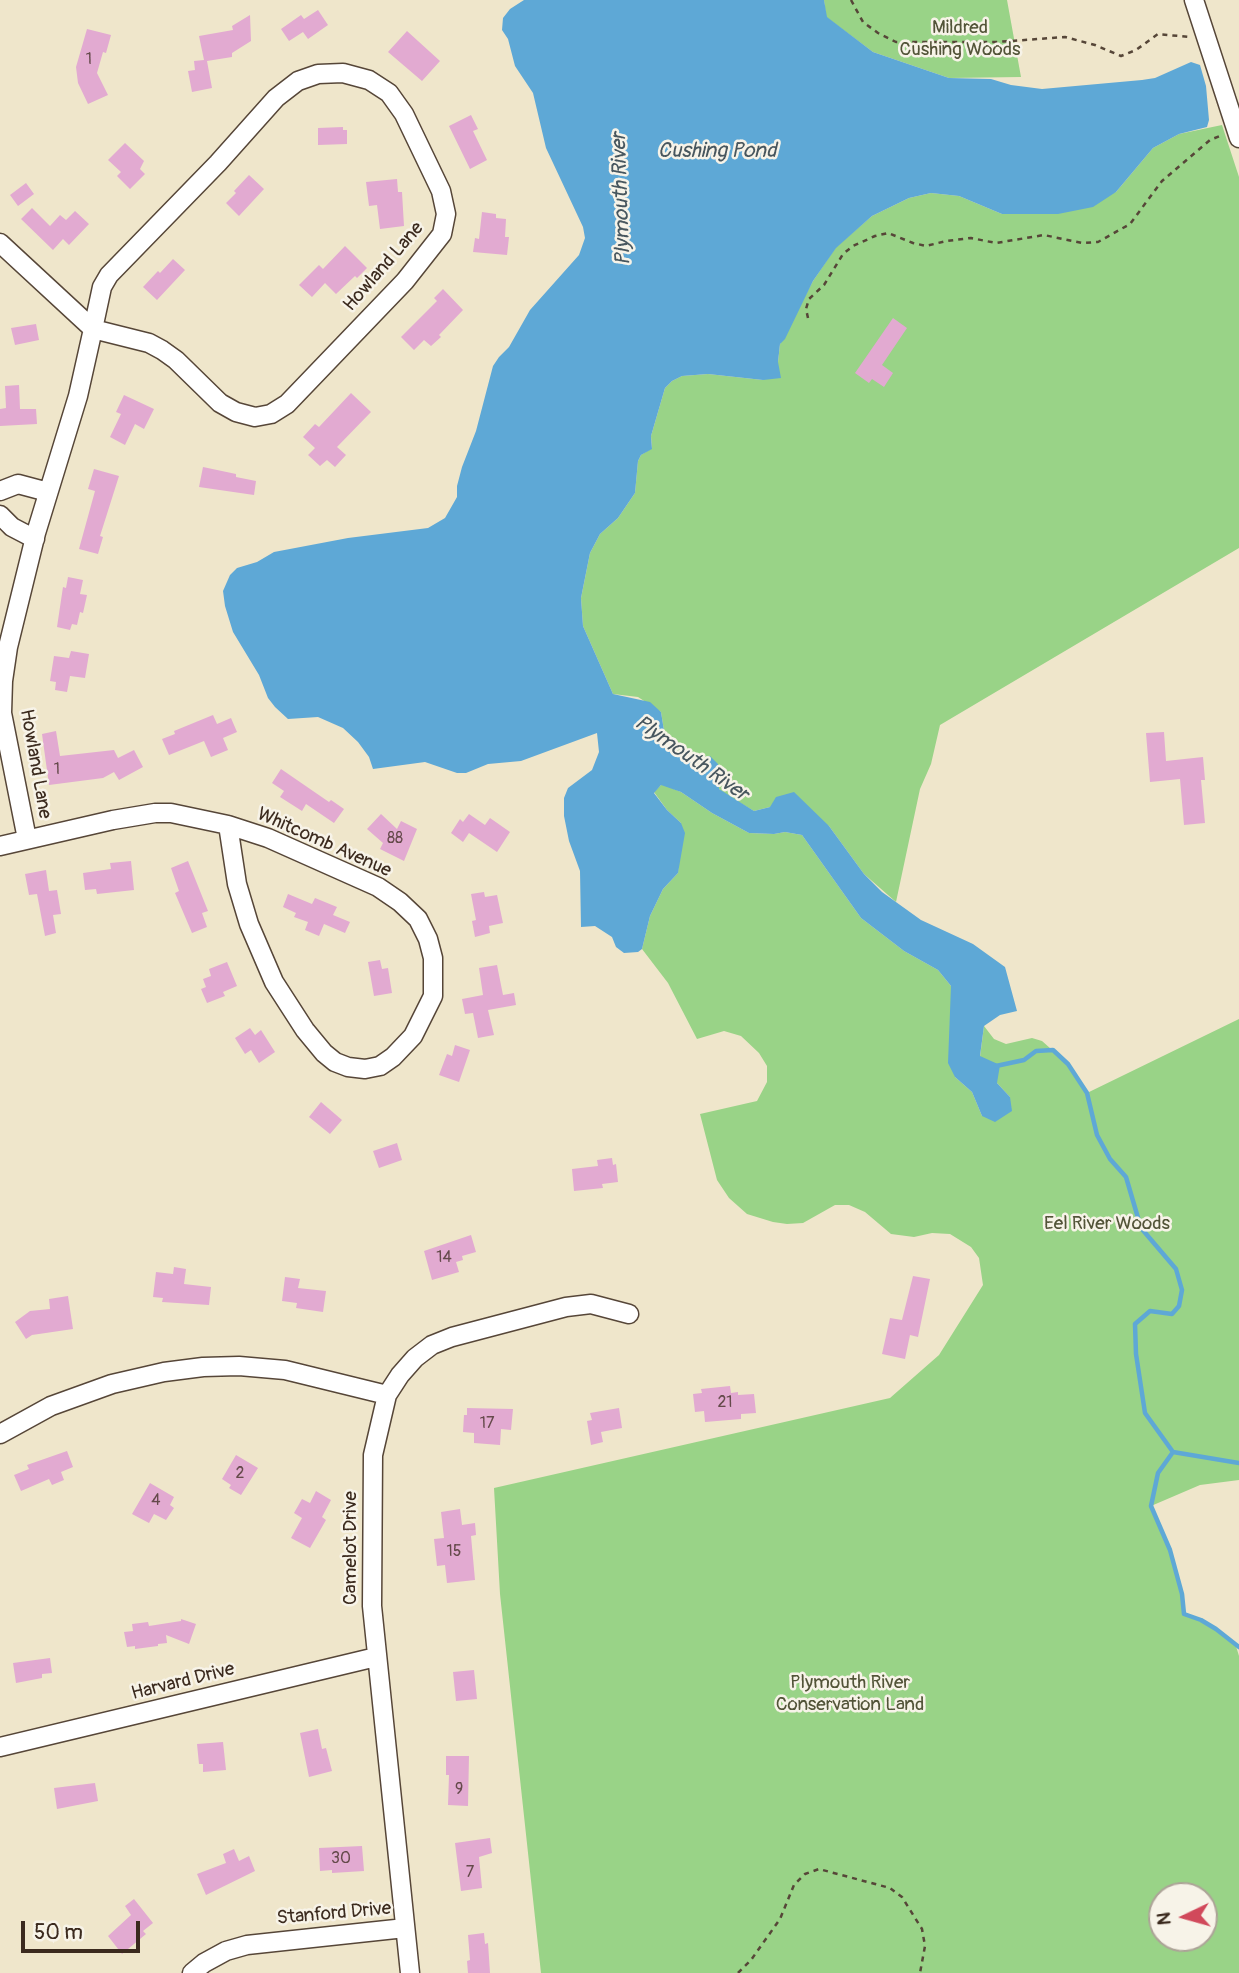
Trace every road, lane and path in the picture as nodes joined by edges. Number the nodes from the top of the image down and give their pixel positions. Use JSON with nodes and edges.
{"nodes":[{"id":1,"x":851,"y":0,"type":"edge"},
{"id":2,"x":1194,"y":0,"type":"edge"},
{"id":3,"x":1206,"y":37,"type":"junction"},
{"id":4,"x":1238,"y":134,"type":"edge"},
{"id":5,"x":0,"y":243,"type":"edge"},
{"id":6,"x":808,"y":317,"type":"dead end"},
{"id":7,"x":93,"y":329,"type":"junction"},
{"id":8,"x":0,"y":491,"type":"edge"},
{"id":9,"x":48,"y":492,"type":"junction"},
{"id":10,"x":0,"y":516,"type":"edge"},
{"id":11,"x":35,"y":539,"type":"junction"},
{"id":12,"x":228,"y":825,"type":"junction"},
{"id":13,"x":27,"y":839,"type":"junction"},
{"id":14,"x":0,"y":846,"type":"edge"},
{"id":15,"x":629,"y":1314,"type":"dead end"},
{"id":16,"x":387,"y":1395,"type":"junction"},
{"id":17,"x":0,"y":1434,"type":"edge"},
{"id":18,"x":376,"y":1657,"type":"junction"},
{"id":19,"x":0,"y":1747,"type":"edge"},
{"id":20,"x":405,"y":1928,"type":"junction"},
{"id":21,"x":192,"y":1973,"type":"edge"},
{"id":22,"x":410,"y":1973,"type":"edge"},
{"id":23,"x":738,"y":1973,"type":"edge"},
{"id":24,"x":920,"y":1973,"type":"edge"}],
"edges":[{"from":1,"to":3,"type":"path"},
{"from":2,"to":3,"type":"street"},
{"from":3,"to":4,"type":"street"},
{"from":4,"to":6,"type":"path"},
{"from":5,"to":7,"type":"street"},
{"from":7,"to":7,"type":"street","name":"Howland Lane"},
{"from":7,"to":9,"type":"street","name":"Howland Lane"},
{"from":8,"to":9,"type":"street"},
{"from":9,"to":11,"type":"street","name":"Howland Lane"},
{"from":10,"to":11,"type":"street"},
{"from":11,"to":13,"type":"street","name":"Howland Lane"},
{"from":12,"to":12,"type":"street","name":"Whitcomb Avenue"},
{"from":12,"to":13,"type":"street","name":"Whitcomb Avenue"},
{"from":13,"to":14,"type":"street","name":"Whitcomb Avenue"},
{"from":15,"to":16,"type":"street","name":"Camelot Drive"},
{"from":16,"to":17,"type":"street"},
{"from":16,"to":18,"type":"street","name":"Camelot Drive"},
{"from":18,"to":19,"type":"street","name":"Harvard Drive"},
{"from":18,"to":20,"type":"street","name":"Camelot Drive"},
{"from":20,"to":21,"type":"street","name":"Stanford Drive"},
{"from":20,"to":22,"type":"street","name":"Camelot Drive"},
{"from":23,"to":24,"type":"path"}]}
